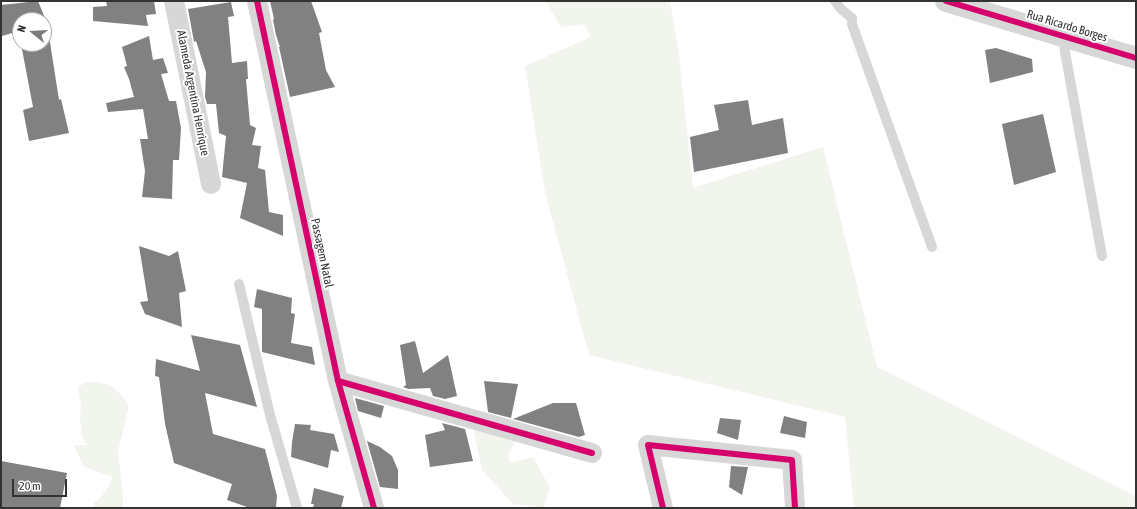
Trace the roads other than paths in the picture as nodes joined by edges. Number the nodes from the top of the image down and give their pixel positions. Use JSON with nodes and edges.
{"nodes":[{"id":1,"x":174,"y":1,"type":"edge"},
{"id":2,"x":257,"y":1,"type":"edge"},
{"id":3,"x":835,"y":1,"type":"edge"},
{"id":4,"x":946,"y":1,"type":"edge"},
{"id":5,"x":1064,"y":36,"type":"junction"},
{"id":6,"x":1136,"y":58,"type":"edge"},
{"id":7,"x":211,"y":184,"type":"dead end"},
{"id":8,"x":932,"y":247,"type":"dead end"},
{"id":9,"x":1102,"y":256,"type":"dead end"},
{"id":10,"x":239,"y":284,"type":"dead end"},
{"id":11,"x":338,"y":381,"type":"junction"},
{"id":12,"x":592,"y":453,"type":"dead end"},
{"id":13,"x":297,"y":508,"type":"edge"},
{"id":14,"x":374,"y":508,"type":"edge"},
{"id":15,"x":663,"y":508,"type":"edge"},
{"id":16,"x":794,"y":508,"type":"edge"}],
"edges":[{"from":1,"to":7,"type":"street","name":"Alameda Argentina Henrique"},
{"from":2,"to":11,"type":"street","name":"Passagem Natal"},
{"from":3,"to":8,"type":"lane"},
{"from":4,"to":5,"type":"street","name":"Rua Ricardo Borges"},
{"from":5,"to":6,"type":"street","name":"Rua Ricardo Borges"},
{"from":5,"to":9,"type":"lane"},
{"from":10,"to":13,"type":"lane"},
{"from":11,"to":12,"type":"street"},
{"from":11,"to":14,"type":"street","name":"Passagem Natal"},
{"from":15,"to":16,"type":"street"}]}
